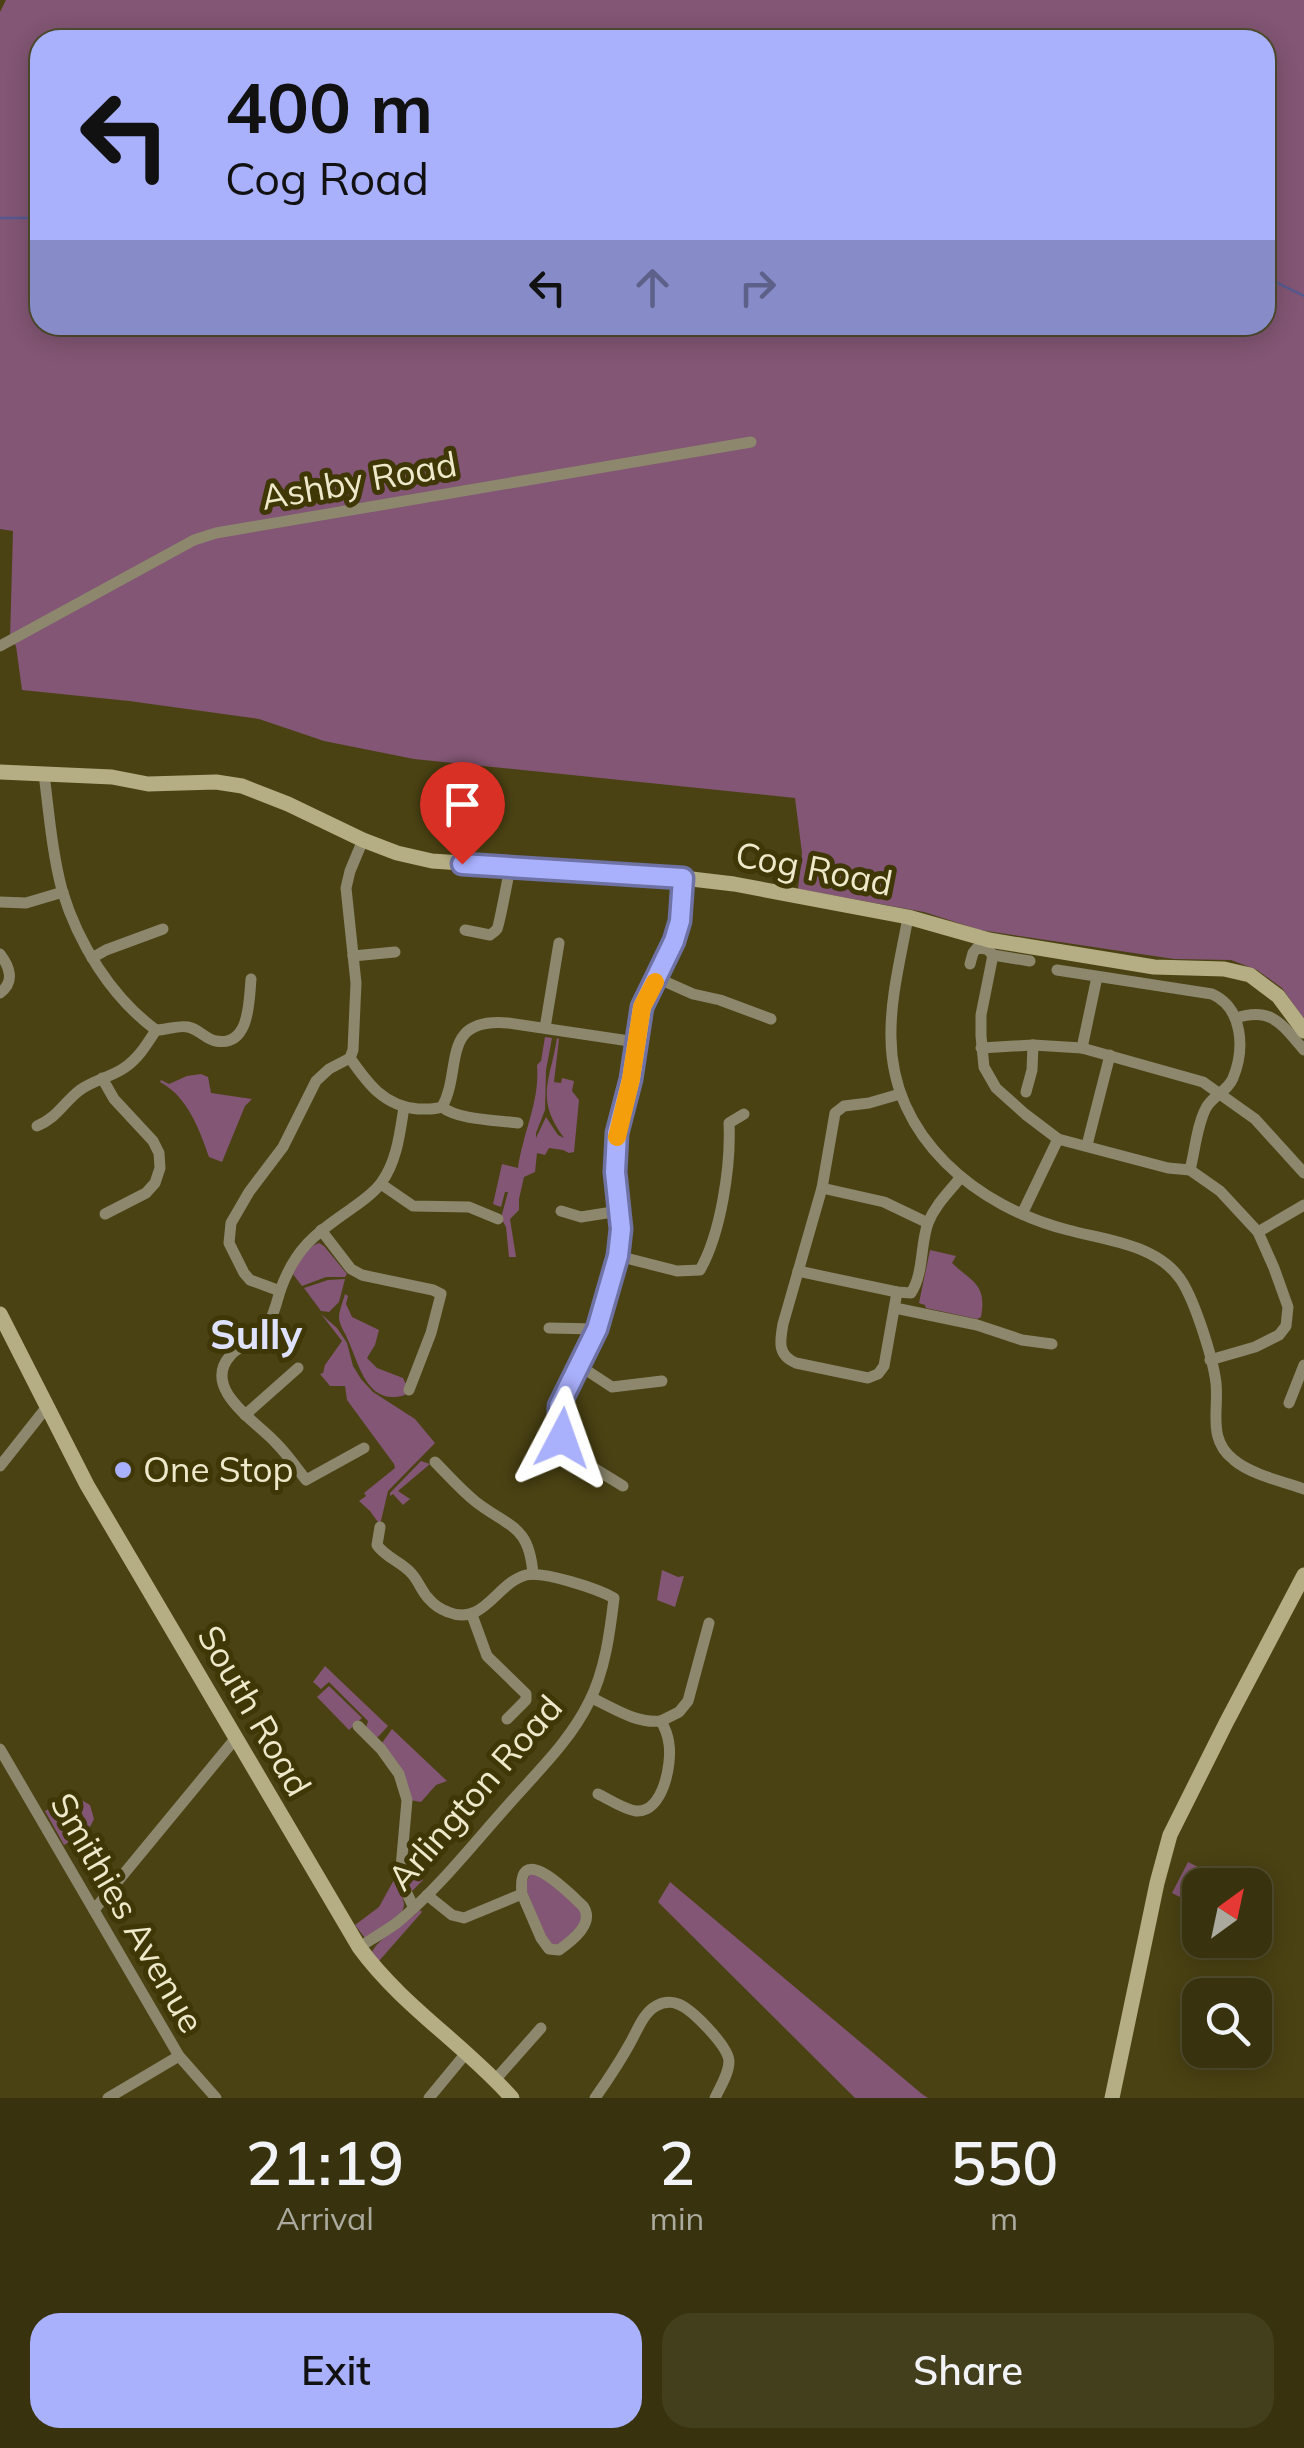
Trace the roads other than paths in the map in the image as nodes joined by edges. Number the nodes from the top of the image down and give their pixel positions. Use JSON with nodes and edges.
{"nodes":[{"id":1,"x":751,"y":442,"type":"dead end"},
{"id":2,"x":0,"y":646,"type":"edge"},
{"id":3,"x":0,"y":772,"type":"edge"},
{"id":4,"x":44,"y":774,"type":"junction"},
{"id":5,"x":363,"y":840,"type":"junction"},
{"id":6,"x":510,"y":867,"type":"junction"},
{"id":7,"x":683,"y":878,"type":"junction"},
{"id":8,"x":63,"y":892,"type":"junction"},
{"id":9,"x":0,"y":902,"type":"edge"},
{"id":10,"x":908,"y":917,"type":"junction"},
{"id":11,"x":163,"y":929,"type":"dead end"},
{"id":12,"x":465,"y":930,"type":"dead end"},
{"id":13,"x":558,"y":943,"type":"dead end"},
{"id":14,"x":395,"y":952,"type":"dead end"},
{"id":15,"x":0,"y":954,"type":"edge"},
{"id":16,"x":353,"y":956,"type":"junction"},
{"id":17,"x":993,"y":956,"type":"junction"},
{"id":18,"x":92,"y":958,"type":"junction"},
{"id":19,"x":1030,"y":961,"type":"dead end"},
{"id":20,"x":970,"y":964,"type":"dead end"},
{"id":21,"x":1057,"y":970,"type":"dead end"},
{"id":22,"x":1097,"y":977,"type":"junction"},
{"id":23,"x":657,"y":978,"type":"junction"},
{"id":24,"x":251,"y":980,"type":"dead end"},
{"id":25,"x":0,"y":994,"type":"edge"},
{"id":26,"x":1236,"y":1018,"type":"junction"},
{"id":27,"x":771,"y":1019,"type":"dead end"},
{"id":28,"x":545,"y":1028,"type":"junction"},
{"id":29,"x":156,"y":1030,"type":"junction"},
{"id":30,"x":1304,"y":1031,"type":"edge"},
{"id":31,"x":636,"y":1042,"type":"junction"},
{"id":32,"x":1033,"y":1044,"type":"junction"},
{"id":33,"x":981,"y":1048,"type":"junction"},
{"id":34,"x":1082,"y":1048,"type":"junction"},
{"id":35,"x":1304,"y":1050,"type":"edge"},
{"id":36,"x":1110,"y":1056,"type":"junction"},
{"id":37,"x":350,"y":1058,"type":"junction"},
{"id":38,"x":102,"y":1078,"type":"junction"},
{"id":39,"x":1026,"y":1092,"type":"dead end"},
{"id":40,"x":900,"y":1094,"type":"junction"},
{"id":41,"x":1219,"y":1094,"type":"junction"},
{"id":42,"x":442,"y":1106,"type":"junction"},
{"id":43,"x":404,"y":1108,"type":"junction"},
{"id":44,"x":744,"y":1114,"type":"dead end"},
{"id":45,"x":518,"y":1123,"type":"dead end"},
{"id":46,"x":37,"y":1126,"type":"dead end"},
{"id":47,"x":1058,"y":1139,"type":"junction"},
{"id":48,"x":1087,"y":1145,"type":"junction"},
{"id":49,"x":1190,"y":1170,"type":"junction"},
{"id":50,"x":1304,"y":1173,"type":"edge"},
{"id":51,"x":961,"y":1177,"type":"junction"},
{"id":52,"x":381,"y":1184,"type":"junction"},
{"id":53,"x":822,"y":1188,"type":"junction"},
{"id":54,"x":1304,"y":1205,"type":"edge"},
{"id":55,"x":561,"y":1211,"type":"dead end"},
{"id":56,"x":618,"y":1211,"type":"junction"},
{"id":57,"x":105,"y":1214,"type":"dead end"},
{"id":58,"x":1022,"y":1214,"type":"junction"},
{"id":59,"x":498,"y":1219,"type":"dead end"},
{"id":60,"x":928,"y":1223,"type":"junction"},
{"id":61,"x":321,"y":1230,"type":"junction"},
{"id":62,"x":1258,"y":1232,"type":"junction"},
{"id":63,"x":618,"y":1256,"type":"junction"},
{"id":64,"x":798,"y":1271,"type":"junction"},
{"id":65,"x":280,"y":1291,"type":"junction"},
{"id":66,"x":898,"y":1292,"type":"junction"},
{"id":67,"x":895,"y":1308,"type":"junction"},
{"id":68,"x":0,"y":1314,"type":"edge"},
{"id":69,"x":1288,"y":1317,"type":"junction"},
{"id":70,"x":1302,"y":1320,"type":"edge"},
{"id":71,"x":549,"y":1328,"type":"dead end"},
{"id":72,"x":597,"y":1329,"type":"junction"},
{"id":73,"x":1052,"y":1344,"type":"dead end"},
{"id":74,"x":1210,"y":1360,"type":"junction"},
{"id":75,"x":1304,"y":1365,"type":"edge"},
{"id":76,"x":580,"y":1366,"type":"junction"},
{"id":77,"x":298,"y":1368,"type":"dead end"},
{"id":78,"x":662,"y":1381,"type":"dead end"},
{"id":79,"x":409,"y":1390,"type":"dead end"},
{"id":80,"x":1289,"y":1403,"type":"dead end"},
{"id":81,"x":46,"y":1408,"type":"junction"},
{"id":82,"x":245,"y":1415,"type":"junction"},
{"id":83,"x":364,"y":1448,"type":"dead end"},
{"id":84,"x":435,"y":1462,"type":"dead end"},
{"id":85,"x":0,"y":1466,"type":"edge"},
{"id":86,"x":623,"y":1486,"type":"dead end"},
{"id":87,"x":1304,"y":1490,"type":"edge"},
{"id":88,"x":380,"y":1527,"type":"dead end"},
{"id":89,"x":534,"y":1574,"type":"junction"},
{"id":90,"x":1304,"y":1575,"type":"edge"},
{"id":91,"x":472,"y":1615,"type":"junction"},
{"id":92,"x":709,"y":1623,"type":"dead end"},
{"id":93,"x":592,"y":1698,"type":"junction"},
{"id":94,"x":507,"y":1720,"type":"dead end"},
{"id":95,"x":661,"y":1720,"type":"junction"},
{"id":96,"x":358,"y":1726,"type":"dead end"},
{"id":97,"x":235,"y":1739,"type":"junction"},
{"id":98,"x":0,"y":1749,"type":"edge"},
{"id":99,"x":598,"y":1794,"type":"dead end"},
{"id":100,"x":522,"y":1894,"type":"junction"},
{"id":101,"x":427,"y":1895,"type":"junction"},
{"id":102,"x":414,"y":1908,"type":"junction"},
{"id":103,"x":94,"y":1910,"type":"junction"},
{"id":104,"x":359,"y":1947,"type":"junction"},
{"id":105,"x":541,"y":2028,"type":"dead end"},
{"id":106,"x":467,"y":2052,"type":"junction"},
{"id":107,"x":178,"y":2056,"type":"junction"},
{"id":108,"x":496,"y":2080,"type":"junction"},
{"id":109,"x":108,"y":2098,"type":"edge"},
{"id":110,"x":216,"y":2098,"type":"edge"},
{"id":111,"x":429,"y":2098,"type":"edge"},
{"id":112,"x":512,"y":2098,"type":"edge"},
{"id":113,"x":595,"y":2098,"type":"edge"},
{"id":114,"x":715,"y":2098,"type":"edge"},
{"id":115,"x":1112,"y":2098,"type":"edge"}],
"edges":[{"from":1,"to":2,"type":"street","name":"Ashby Road"},
{"from":3,"to":4,"type":"street","name":"Cog Road"},
{"from":4,"to":5,"type":"street","name":"Cog Road"},
{"from":4,"to":8,"type":"street"},
{"from":5,"to":6,"type":"street","name":"Cog Road"},
{"from":5,"to":16,"type":"street"},
{"from":6,"to":7,"type":"street","name":"Cog Road"},
{"from":6,"to":12,"type":"street"},
{"from":7,"to":10,"type":"street","name":"Cog Road"},
{"from":7,"to":23,"type":"street"},
{"from":8,"to":9,"type":"street"},
{"from":8,"to":18,"type":"street"},
{"from":10,"to":30,"type":"street","name":"Cog Road"},
{"from":10,"to":40,"type":"street"},
{"from":11,"to":18,"type":"street"},
{"from":13,"to":28,"type":"street"},
{"from":14,"to":16,"type":"street"},
{"from":15,"to":25,"type":"street"},
{"from":16,"to":37,"type":"street"},
{"from":17,"to":19,"type":"street"},
{"from":17,"to":20,"type":"street"},
{"from":17,"to":33,"type":"street"},
{"from":18,"to":29,"type":"street"},
{"from":21,"to":22,"type":"street"},
{"from":22,"to":26,"type":"street"},
{"from":22,"to":34,"type":"street"},
{"from":23,"to":27,"type":"street"},
{"from":23,"to":31,"type":"street"},
{"from":24,"to":29,"type":"street"},
{"from":26,"to":35,"type":"street"},
{"from":26,"to":41,"type":"street"},
{"from":28,"to":31,"type":"street"},
{"from":28,"to":42,"type":"street"},
{"from":29,"to":38,"type":"street"},
{"from":31,"to":56,"type":"street"},
{"from":32,"to":33,"type":"street"},
{"from":32,"to":34,"type":"street"},
{"from":32,"to":39,"type":"street"},
{"from":33,"to":47,"type":"street"},
{"from":34,"to":36,"type":"street"},
{"from":36,"to":41,"type":"street"},
{"from":36,"to":48,"type":"street"},
{"from":37,"to":43,"type":"street"},
{"from":37,"to":65,"type":"street"},
{"from":38,"to":46,"type":"street"},
{"from":38,"to":57,"type":"street"},
{"from":40,"to":51,"type":"street"},
{"from":40,"to":53,"type":"street"},
{"from":41,"to":49,"type":"street"},
{"from":41,"to":50,"type":"street"},
{"from":42,"to":43,"type":"street"},
{"from":42,"to":45,"type":"street"},
{"from":43,"to":52,"type":"street"},
{"from":44,"to":63,"type":"street"},
{"from":47,"to":48,"type":"street"},
{"from":47,"to":58,"type":"street"},
{"from":48,"to":49,"type":"street"},
{"from":49,"to":62,"type":"street"},
{"from":51,"to":58,"type":"street"},
{"from":51,"to":60,"type":"street"},
{"from":52,"to":59,"type":"street"},
{"from":52,"to":61,"type":"street"},
{"from":53,"to":60,"type":"street"},
{"from":53,"to":64,"type":"street"},
{"from":54,"to":62,"type":"street"},
{"from":55,"to":56,"type":"street"},
{"from":56,"to":63,"type":"street"},
{"from":58,"to":74,"type":"street"},
{"from":60,"to":66,"type":"street"},
{"from":61,"to":65,"type":"street"},
{"from":61,"to":79,"type":"street"},
{"from":62,"to":69,"type":"street"},
{"from":63,"to":72,"type":"street"},
{"from":64,"to":66,"type":"street"},
{"from":64,"to":67,"type":"street"},
{"from":65,"to":82,"type":"street"},
{"from":66,"to":67,"type":"street"},
{"from":67,"to":73,"type":"street"},
{"from":68,"to":81,"type":"street","name":"South Road"},
{"from":69,"to":70,"type":"street"},
{"from":69,"to":74,"type":"street"},
{"from":71,"to":72,"type":"street"},
{"from":72,"to":76,"type":"street"},
{"from":74,"to":87,"type":"street"},
{"from":75,"to":80,"type":"street"},
{"from":76,"to":78,"type":"street"},
{"from":76,"to":86,"type":"street"},
{"from":77,"to":82,"type":"street"},
{"from":81,"to":85,"type":"street"},
{"from":81,"to":97,"type":"street","name":"South Road"},
{"from":82,"to":83,"type":"street"},
{"from":84,"to":89,"type":"street"},
{"from":88,"to":91,"type":"street"},
{"from":89,"to":91,"type":"street"},
{"from":89,"to":93,"type":"street","name":"Arlington Road"},
{"from":90,"to":115,"type":"street"},
{"from":91,"to":94,"type":"street"},
{"from":92,"to":95,"type":"street"},
{"from":93,"to":95,"type":"street"},
{"from":93,"to":101,"type":"street","name":"Arlington Road"},
{"from":95,"to":99,"type":"street"},
{"from":96,"to":102,"type":"street"},
{"from":97,"to":103,"type":"street"},
{"from":97,"to":104,"type":"street","name":"South Road"},
{"from":98,"to":103,"type":"street","name":"Smithies Avenue"},
{"from":100,"to":100,"type":"street"},
{"from":100,"to":101,"type":"street"},
{"from":101,"to":102,"type":"street","name":"Arlington Road"},
{"from":102,"to":104,"type":"street","name":"Arlington Road"},
{"from":103,"to":107,"type":"street","name":"Smithies Avenue"},
{"from":104,"to":106,"type":"street","name":"South Road"},
{"from":105,"to":108,"type":"street"},
{"from":106,"to":108,"type":"street","name":"South Road"},
{"from":106,"to":111,"type":"street"},
{"from":107,"to":109,"type":"street"},
{"from":107,"to":110,"type":"street","name":"Smithies Avenue"},
{"from":108,"to":112,"type":"street","name":"South Road"},
{"from":113,"to":114,"type":"street"}]}
